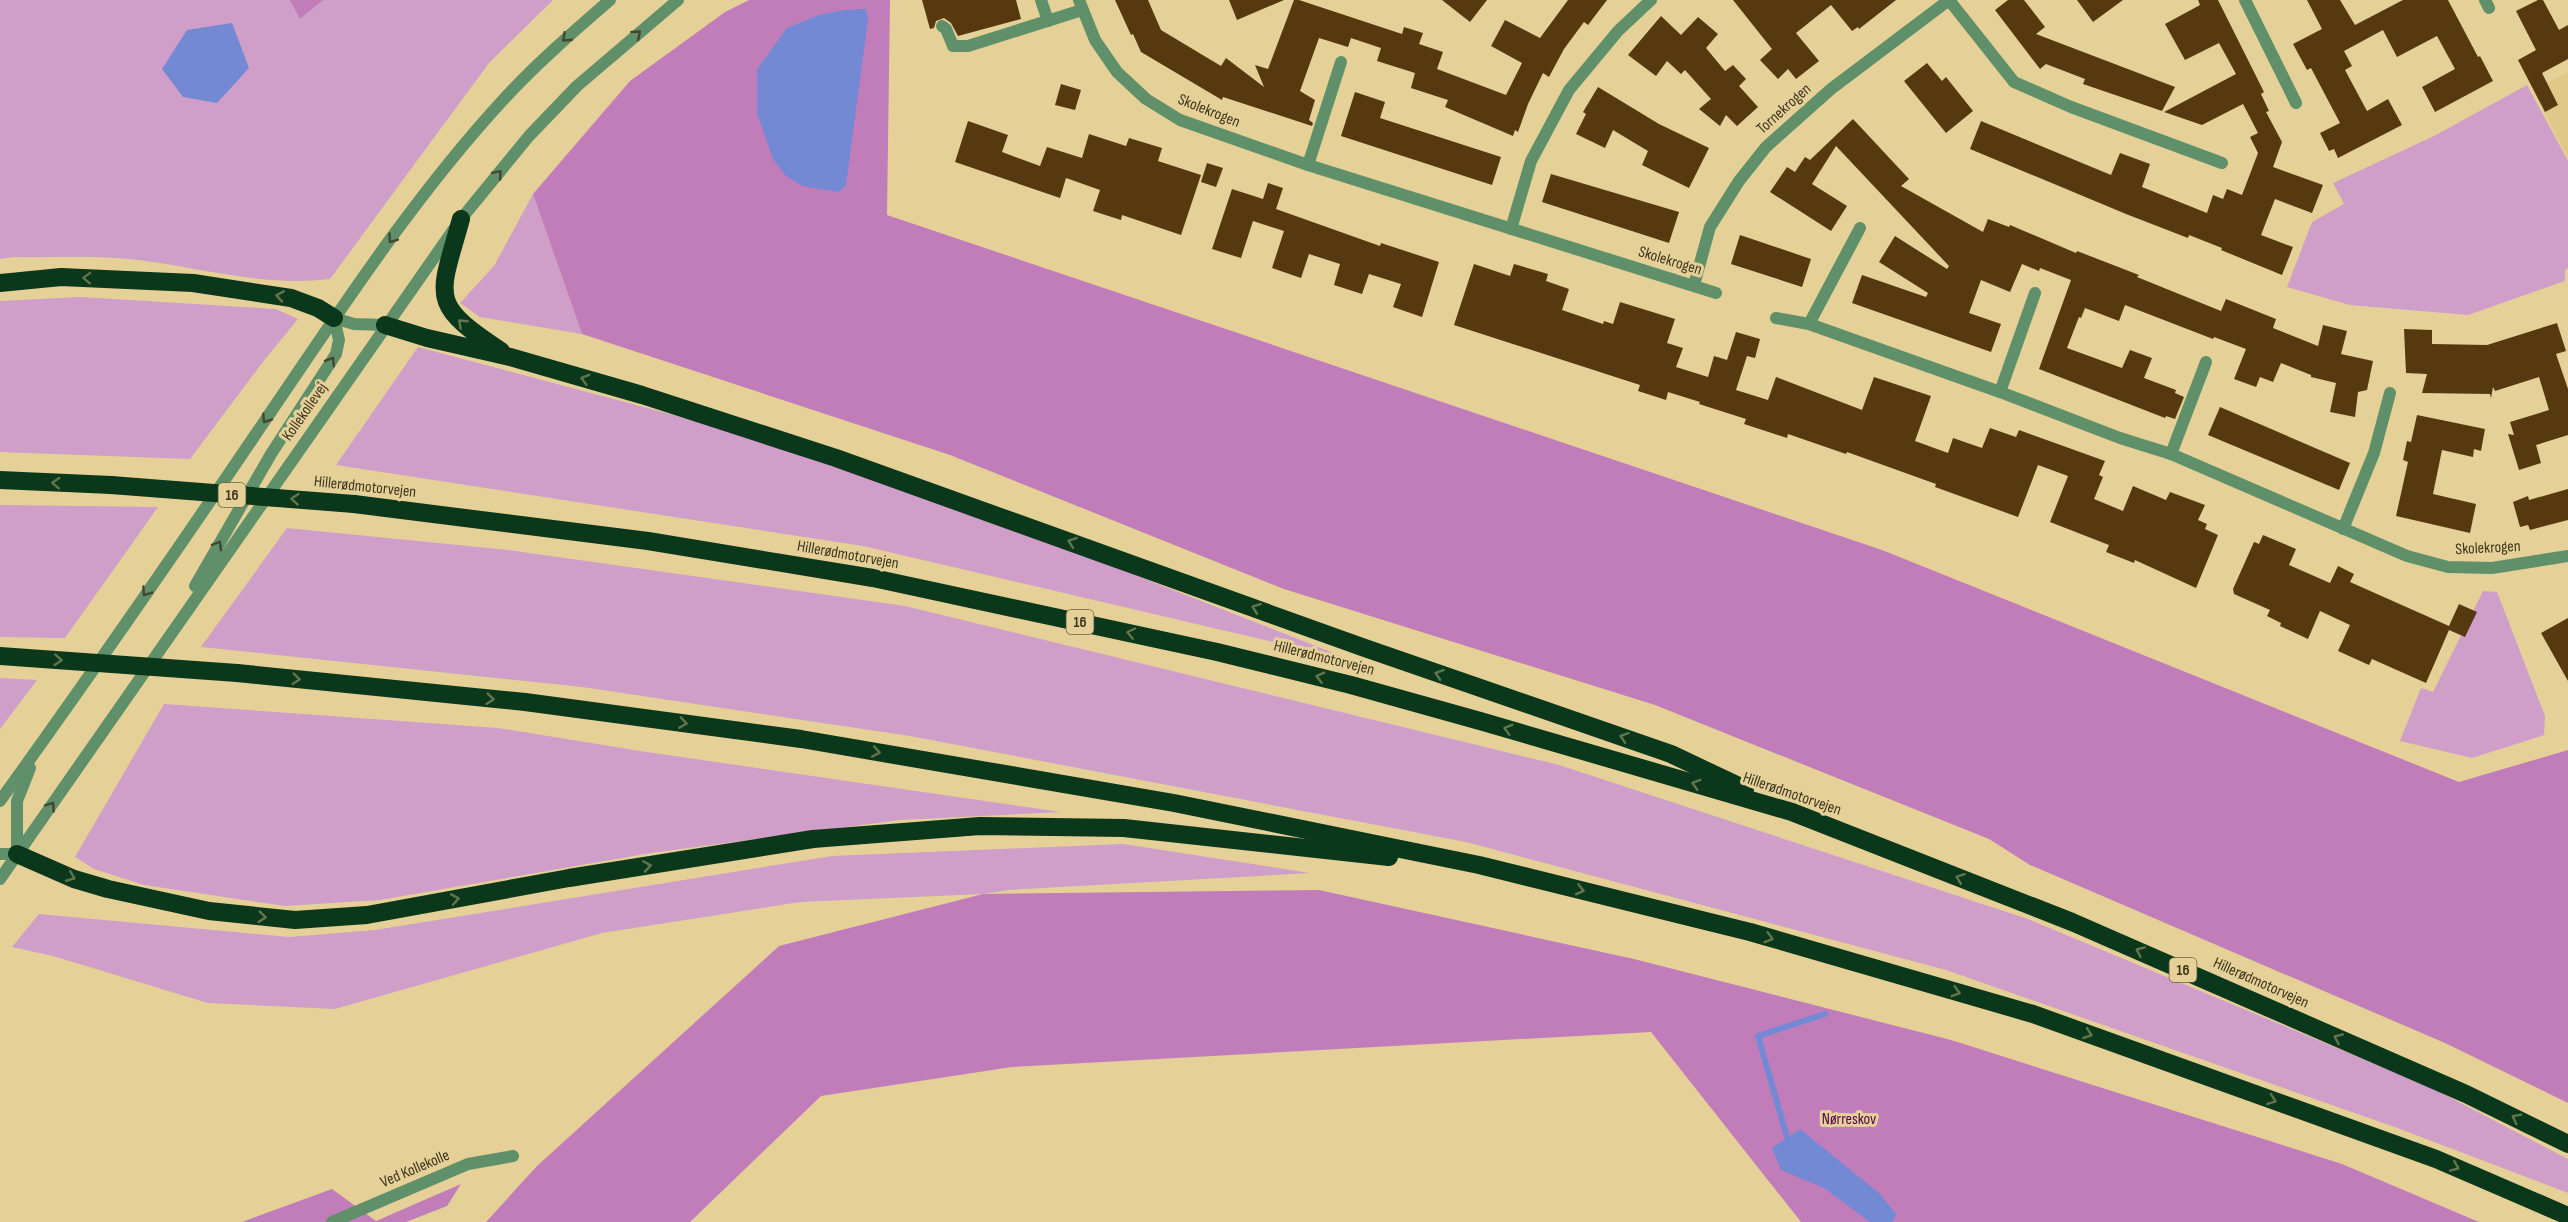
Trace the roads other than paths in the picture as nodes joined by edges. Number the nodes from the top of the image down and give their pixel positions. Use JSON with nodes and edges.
{"nodes":[{"id":1,"x":610,"y":0,"type":"edge"},
{"id":2,"x":678,"y":0,"type":"edge"},
{"id":3,"x":1041,"y":0,"type":"edge"},
{"id":4,"x":1652,"y":0,"type":"edge"},
{"id":5,"x":1949,"y":0,"type":"edge"},
{"id":6,"x":2245,"y":0,"type":"edge"},
{"id":7,"x":1081,"y":5,"type":"edge"},
{"id":8,"x":1048,"y":21,"type":"junction"},
{"id":9,"x":942,"y":26,"type":"dead end"},
{"id":10,"x":1341,"y":62,"type":"dead end"},
{"id":11,"x":2296,"y":103,"type":"dead end"},
{"id":12,"x":2222,"y":163,"type":"dead end"},
{"id":13,"x":1308,"y":165,"type":"junction"},
{"id":14,"x":461,"y":219,"type":"junction"},
{"id":15,"x":1860,"y":228,"type":"dead end"},
{"id":16,"x":1510,"y":229,"type":"junction"},
{"id":17,"x":0,"y":283,"type":"edge"},
{"id":18,"x":1694,"y":285,"type":"junction"},
{"id":19,"x":1716,"y":293,"type":"dead end"},
{"id":20,"x":2035,"y":293,"type":"dead end"},
{"id":21,"x":334,"y":318,"type":"junction"},
{"id":22,"x":1776,"y":318,"type":"dead end"},
{"id":23,"x":1809,"y":324,"type":"junction"},
{"id":24,"x":386,"y":325,"type":"junction"},
{"id":25,"x":510,"y":357,"type":"junction"},
{"id":26,"x":2206,"y":362,"type":"dead end"},
{"id":27,"x":2000,"y":392,"type":"junction"},
{"id":28,"x":2390,"y":393,"type":"dead end"},
{"id":29,"x":2171,"y":454,"type":"junction"},
{"id":30,"x":0,"y":480,"type":"edge"},
{"id":31,"x":2343,"y":529,"type":"junction"},
{"id":32,"x":2568,"y":556,"type":"edge"},
{"id":33,"x":158,"y":651,"type":"junction"},
{"id":34,"x":0,"y":656,"type":"edge"},
{"id":35,"x":40,"y":747,"type":"junction"},
{"id":36,"x":0,"y":801,"type":"edge"},
{"id":37,"x":1792,"y":812,"type":"junction"},
{"id":38,"x":9,"y":854,"type":"edge"},
{"id":39,"x":1479,"y":865,"type":"junction"},
{"id":40,"x":0,"y":879,"type":"edge"},
{"id":41,"x":2568,"y":1144,"type":"edge"},
{"id":42,"x":513,"y":1156,"type":"dead end"},
{"id":43,"x":2568,"y":1216,"type":"edge"},
{"id":44,"x":332,"y":1222,"type":"edge"}],
"edges":[{"from":1,"to":21,"type":"street","name":"Kollekollevej","one_way":true},
{"from":14,"to":2,"type":"street","name":"Kollekollevej","one_way":true},
{"from":3,"to":8,"type":"street"},
{"from":4,"to":16,"type":"street"},
{"from":5,"to":12,"type":"street","name":"Tornekrogen"},
{"from":5,"to":18,"type":"street","name":"Tornekrogen"},
{"from":6,"to":11,"type":"street"},
{"from":7,"to":8,"type":"street"},
{"from":7,"to":13,"type":"street","name":"Skolekrogen"},
{"from":8,"to":9,"type":"street"},
{"from":10,"to":13,"type":"street"},
{"from":13,"to":16,"type":"street","name":"Skolekrogen"},
{"from":14,"to":24,"type":"street","name":"Kollekollevej"},
{"from":25,"to":14,"type":"highway","one_way":true},
{"from":15,"to":23,"type":"street"},
{"from":16,"to":18,"type":"street","name":"Skolekrogen"},
{"from":21,"to":17,"type":"highway","one_way":true},
{"from":18,"to":19,"type":"street","name":"Skolekrogen"},
{"from":20,"to":27,"type":"street"},
{"from":21,"to":24,"type":"street"},
{"from":33,"to":21,"type":"street","one_way":true},
{"from":21,"to":35,"type":"street","name":"Kollekollevej","one_way":true},
{"from":22,"to":23,"type":"street","name":"Skolekrogen"},
{"from":23,"to":27,"type":"street","name":"Skolekrogen"},
{"from":24,"to":25,"type":"highway"},
{"from":24,"to":33,"type":"street","name":"Kollekollevej"},
{"from":37,"to":25,"type":"highway","one_way":true},
{"from":26,"to":29,"type":"street"},
{"from":27,"to":29,"type":"street","name":"Skolekrogen"},
{"from":28,"to":31,"type":"street"},
{"from":29,"to":31,"type":"street","name":"Skolekrogen"},
{"from":37,"to":30,"type":"highway","name":"Hillerødmotorvejen","number":"16","one_way":true,"bridge":true},
{"from":31,"to":32,"type":"street","name":"Skolekrogen"},
{"from":38,"to":33,"type":"street","name":"Kollekollevej","one_way":true},
{"from":34,"to":39,"type":"highway","one_way":true,"bridge":true},
{"from":35,"to":36,"type":"street","name":"Kollekollevej"},
{"from":35,"to":38,"type":"street"},
{"from":41,"to":37,"type":"highway","name":"Hillerødmotorvejen","number":"16","one_way":true},
{"from":38,"to":39,"type":"highway","one_way":true},
{"from":38,"to":40,"type":"street","name":"Kollekollevej"},
{"from":39,"to":43,"type":"highway","one_way":true},
{"from":42,"to":44,"type":"street","name":"Ved Kollekolle"}]}
